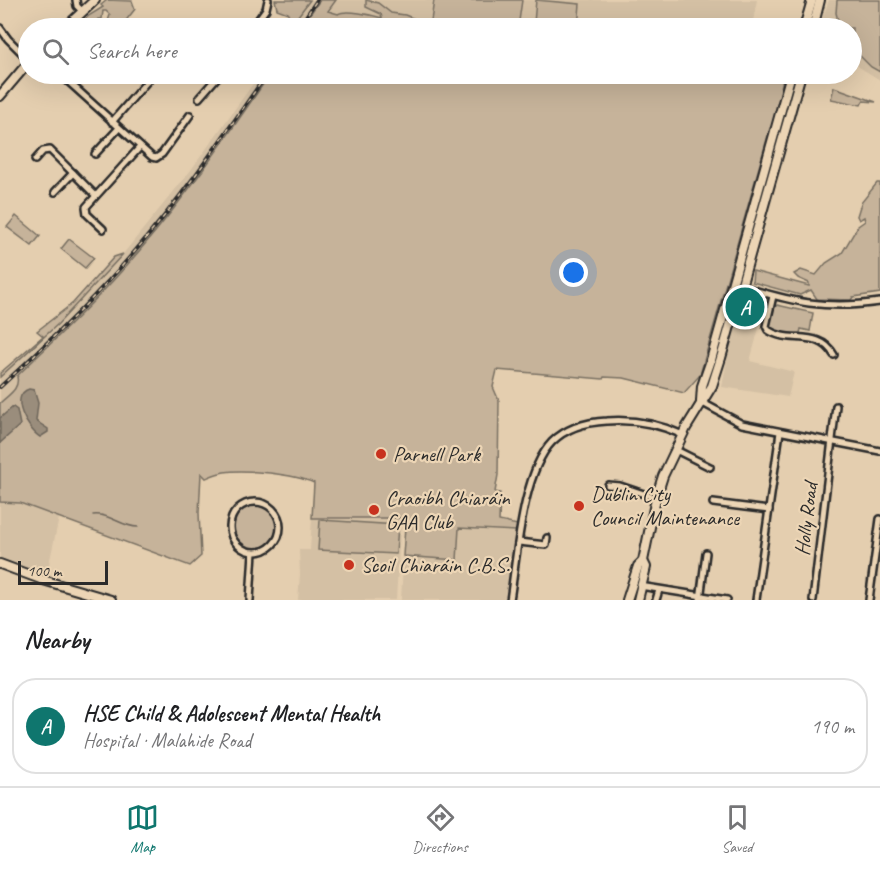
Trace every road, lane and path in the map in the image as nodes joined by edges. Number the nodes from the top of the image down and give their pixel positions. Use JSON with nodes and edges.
{"nodes":[{"id":1,"x":76,"y":0,"type":"edge"},
{"id":2,"x":95,"y":0,"type":"edge"},
{"id":3,"x":268,"y":0,"type":"edge"},
{"id":4,"x":812,"y":0,"type":"edge"},
{"id":5,"x":820,"y":0,"type":"edge"},
{"id":6,"x":82,"y":12,"type":"junction"},
{"id":7,"x":75,"y":18,"type":"edge"},
{"id":8,"x":259,"y":18,"type":"edge"},
{"id":9,"x":807,"y":18,"type":"edge"},
{"id":10,"x":816,"y":18,"type":"edge"},
{"id":11,"x":0,"y":28,"type":"edge"},
{"id":12,"x":18,"y":50,"type":"edge"},
{"id":13,"x":18,"y":79,"type":"edge"},
{"id":14,"x":72,"y":84,"type":"edge"},
{"id":15,"x":145,"y":84,"type":"edge"},
{"id":16,"x":211,"y":84,"type":"edge"},
{"id":17,"x":789,"y":84,"type":"edge"},
{"id":18,"x":798,"y":84,"type":"edge"},
{"id":19,"x":0,"y":96,"type":"edge"},
{"id":20,"x":199,"y":98,"type":"dead end"},
{"id":21,"x":190,"y":115,"type":"dead end"},
{"id":22,"x":112,"y":122,"type":"junction"},
{"id":23,"x":119,"y":128,"type":"junction"},
{"id":24,"x":774,"y":138,"type":"junction"},
{"id":25,"x":782,"y":141,"type":"junction"},
{"id":26,"x":140,"y":147,"type":"junction"},
{"id":27,"x":95,"y":154,"type":"dead end"},
{"id":28,"x":35,"y":160,"type":"dead end"},
{"id":29,"x":73,"y":173,"type":"junction"},
{"id":30,"x":55,"y":192,"type":"dead end"},
{"id":31,"x":95,"y":195,"type":"junction"},
{"id":32,"x":753,"y":212,"type":"junction"},
{"id":33,"x":763,"y":213,"type":"junction"},
{"id":34,"x":103,"y":229,"type":"dead end"},
{"id":35,"x":737,"y":285,"type":"junction"},
{"id":36,"x":773,"y":296,"type":"junction"},
{"id":37,"x":880,"y":302,"type":"edge"},
{"id":38,"x":834,"y":355,"type":"dead end"},
{"id":39,"x":700,"y":402,"type":"junction"},
{"id":40,"x":836,"y":406,"type":"dead end"},
{"id":41,"x":780,"y":432,"type":"junction"},
{"id":42,"x":683,"y":435,"type":"junction"},
{"id":43,"x":832,"y":441,"type":"junction"},
{"id":44,"x":676,"y":450,"type":"junction"},
{"id":45,"x":880,"y":451,"type":"edge"},
{"id":46,"x":700,"y":462,"type":"junction"},
{"id":47,"x":710,"y":467,"type":"dead end"},
{"id":48,"x":697,"y":469,"type":"dead end"},
{"id":49,"x":608,"y":485,"type":"dead end"},
{"id":50,"x":656,"y":498,"type":"junction"},
{"id":51,"x":713,"y":503,"type":"dead end"},
{"id":52,"x":769,"y":510,"type":"junction"},
{"id":53,"x":880,"y":519,"type":"edge"},
{"id":54,"x":547,"y":538,"type":"dead end"},
{"id":55,"x":519,"y":542,"type":"junction"},
{"id":56,"x":253,"y":552,"type":"junction"},
{"id":57,"x":706,"y":553,"type":"dead end"},
{"id":58,"x":643,"y":561,"type":"junction"},
{"id":59,"x":0,"y":564,"type":"edge"},
{"id":60,"x":632,"y":584,"type":"junction"},
{"id":61,"x":642,"y":586,"type":"junction"},
{"id":62,"x":659,"y":590,"type":"junction"},
{"id":63,"x":701,"y":598,"type":"edge"},
{"id":64,"x":111,"y":600,"type":"edge"},
{"id":65,"x":250,"y":600,"type":"edge"},
{"id":66,"x":510,"y":600,"type":"edge"},
{"id":67,"x":627,"y":600,"type":"edge"},
{"id":68,"x":638,"y":600,"type":"edge"},
{"id":69,"x":656,"y":600,"type":"edge"},
{"id":70,"x":727,"y":600,"type":"edge"},
{"id":71,"x":756,"y":600,"type":"edge"},
{"id":72,"x":813,"y":600,"type":"edge"},
{"id":73,"x":869,"y":600,"type":"edge"}],
"edges":[{"from":1,"to":6,"type":"street"},
{"from":2,"to":6,"type":"main road"},
{"from":3,"to":8,"type":"street"},
{"from":4,"to":9,"type":"main road"},
{"from":5,"to":10,"type":"main road"},
{"from":6,"to":7,"type":"main road"},
{"from":11,"to":12,"type":"street"},
{"from":13,"to":19,"type":"main road"},
{"from":14,"to":22,"type":"street"},
{"from":15,"to":22,"type":"street"},
{"from":16,"to":20,"type":"street"},
{"from":17,"to":24,"type":"main road"},
{"from":18,"to":25,"type":"main road"},
{"from":21,"to":26,"type":"street"},
{"from":22,"to":23,"type":"street"},
{"from":23,"to":26,"type":"street"},
{"from":23,"to":27,"type":"street"},
{"from":24,"to":25,"type":"main road"},
{"from":24,"to":32,"type":"main road"},
{"from":25,"to":33,"type":"main road"},
{"from":26,"to":31,"type":"street"},
{"from":28,"to":29,"type":"street"},
{"from":29,"to":30,"type":"street"},
{"from":29,"to":31,"type":"street"},
{"from":31,"to":34,"type":"street"},
{"from":32,"to":33,"type":"main road"},
{"from":32,"to":35,"type":"main road"},
{"from":33,"to":35,"type":"main road"},
{"from":35,"to":36,"type":"street"},
{"from":35,"to":39,"type":"main road"},
{"from":36,"to":37,"type":"street"},
{"from":36,"to":38,"type":"street"},
{"from":39,"to":41,"type":"street"},
{"from":39,"to":42,"type":"main road"},
{"from":40,"to":43,"type":"street","name":"Holly Road"},
{"from":41,"to":43,"type":"street"},
{"from":41,"to":52,"type":"street"},
{"from":42,"to":44,"type":"main road"},
{"from":42,"to":55,"type":"street"},
{"from":43,"to":45,"type":"street"},
{"from":43,"to":72,"type":"street","name":"Holly Road"},
{"from":44,"to":46,"type":"street"},
{"from":44,"to":50,"type":"main road"},
{"from":46,"to":47,"type":"street"},
{"from":46,"to":48,"type":"street"},
{"from":49,"to":50,"type":"street"},
{"from":50,"to":58,"type":"main road"},
{"from":51,"to":52,"type":"street"},
{"from":52,"to":71,"type":"street"},
{"from":53,"to":73,"type":"street"},
{"from":54,"to":55,"type":"street"},
{"from":55,"to":66,"type":"street"},
{"from":56,"to":56,"type":"street"},
{"from":56,"to":65,"type":"street"},
{"from":57,"to":63,"type":"street"},
{"from":58,"to":60,"type":"main road"},
{"from":58,"to":61,"type":"main road"},
{"from":59,"to":64,"type":"main road"},
{"from":60,"to":61,"type":"street"},
{"from":60,"to":67,"type":"main road"},
{"from":61,"to":62,"type":"street"},
{"from":61,"to":68,"type":"main road"},
{"from":62,"to":63,"type":"street"},
{"from":62,"to":69,"type":"street"},
{"from":63,"to":70,"type":"street"}]}
